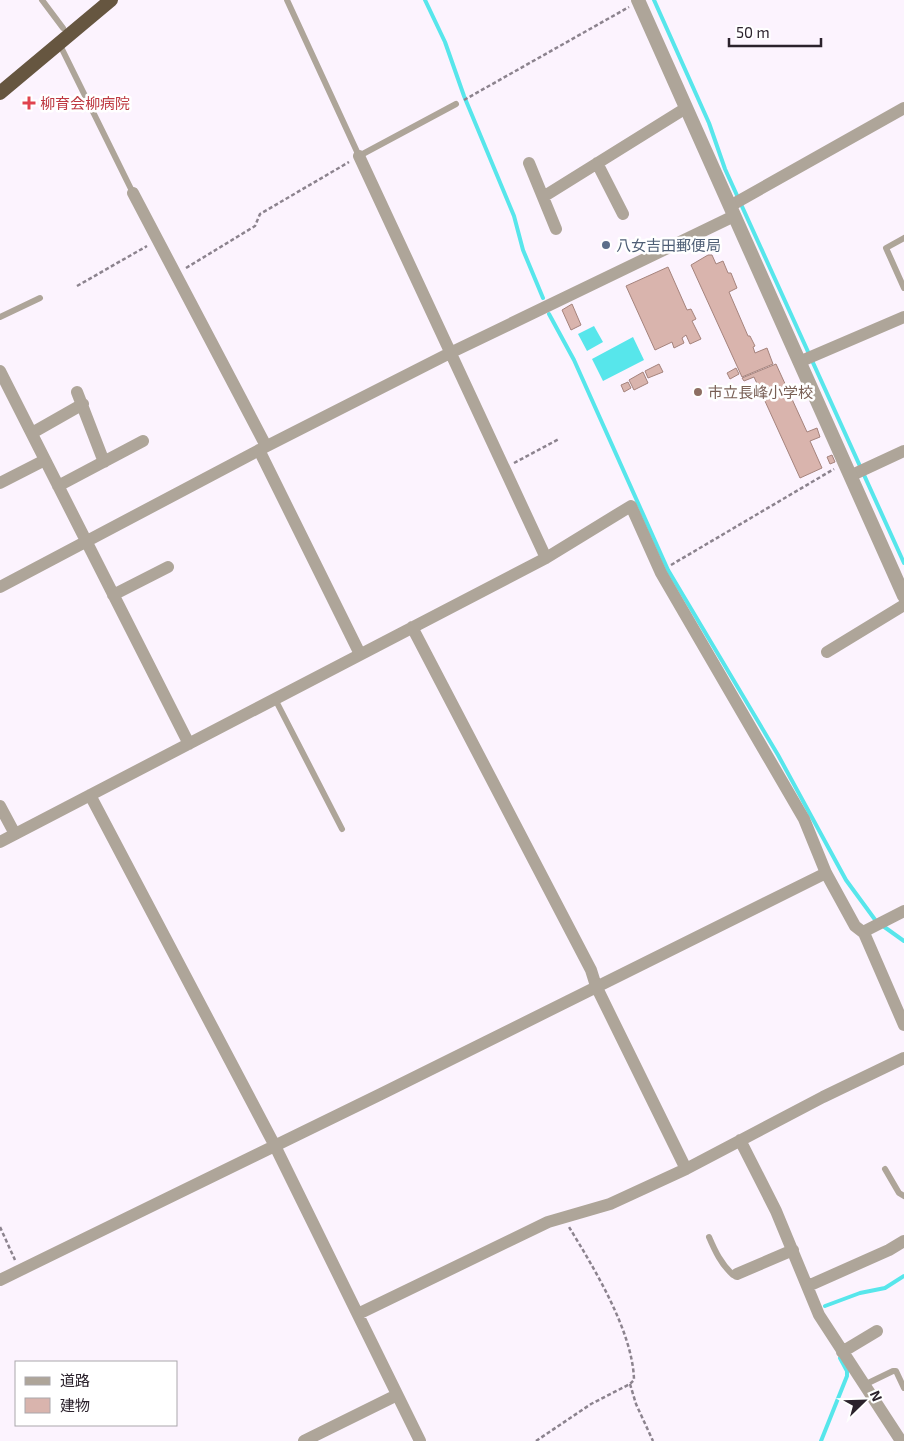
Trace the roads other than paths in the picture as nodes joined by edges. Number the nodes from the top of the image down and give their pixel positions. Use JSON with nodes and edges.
{"nodes":[{"id":1,"x":42,"y":0,"type":"edge"},
{"id":2,"x":110,"y":0,"type":"edge"},
{"id":3,"x":287,"y":0,"type":"edge"},
{"id":4,"x":639,"y":1,"type":"edge"},
{"id":5,"x":63,"y":28,"type":"dead end"},
{"id":6,"x":59,"y":43,"type":"junction"},
{"id":7,"x":0,"y":93,"type":"edge"},
{"id":8,"x":456,"y":104,"type":"road end"},
{"id":9,"x":686,"y":108,"type":"junction"},
{"id":10,"x":904,"y":108,"type":"edge"},
{"id":11,"x":359,"y":156,"type":"junction"},
{"id":12,"x":529,"y":163,"type":"dead end"},
{"id":13,"x":597,"y":163,"type":"junction"},
{"id":14,"x":133,"y":193,"type":"joint"},
{"id":15,"x":543,"y":197,"type":"junction"},
{"id":16,"x":732,"y":211,"type":"junction"},
{"id":17,"x":623,"y":214,"type":"dead end"},
{"id":18,"x":556,"y":229,"type":"dead end"},
{"id":19,"x":904,"y":238,"type":"edge"},
{"id":20,"x":904,"y":288,"type":"edge"},
{"id":21,"x":40,"y":298,"type":"dead end"},
{"id":22,"x":0,"y":317,"type":"edge"},
{"id":23,"x":904,"y":317,"type":"edge"},
{"id":24,"x":450,"y":353,"type":"junction"},
{"id":25,"x":799,"y":362,"type":"junction"},
{"id":26,"x":0,"y":370,"type":"edge"},
{"id":27,"x":77,"y":392,"type":"dead end"},
{"id":28,"x":83,"y":404,"type":"junction"},
{"id":29,"x":32,"y":433,"type":"junction"},
{"id":30,"x":144,"y":441,"type":"dead end"},
{"id":31,"x":263,"y":448,"type":"junction"},
{"id":32,"x":904,"y":451,"type":"edge"},
{"id":33,"x":45,"y":460,"type":"junction"},
{"id":34,"x":104,"y":462,"type":"junction"},
{"id":35,"x":847,"y":470,"type":"junction"},
{"id":36,"x":0,"y":482,"type":"edge"},
{"id":37,"x":58,"y":486,"type":"junction"},
{"id":38,"x":87,"y":543,"type":"junction"},
{"id":39,"x":546,"y":558,"type":"junction"},
{"id":40,"x":168,"y":567,"type":"dead end"},
{"id":41,"x":0,"y":587,"type":"edge"},
{"id":42,"x":903,"y":590,"type":"edge"},
{"id":43,"x":114,"y":595,"type":"junction"},
{"id":44,"x":904,"y":605,"type":"edge"},
{"id":45,"x":412,"y":627,"type":"junction"},
{"id":46,"x":827,"y":652,"type":"dead end"},
{"id":47,"x":360,"y":654,"type":"junction"},
{"id":48,"x":275,"y":699,"type":"junction"},
{"id":49,"x":189,"y":744,"type":"junction"},
{"id":50,"x":90,"y":796,"type":"junction"},
{"id":51,"x":0,"y":806,"type":"edge"},
{"id":52,"x":342,"y":828,"type":"dead end"},
{"id":53,"x":15,"y":834,"type":"junction"},
{"id":54,"x":0,"y":842,"type":"edge"},
{"id":55,"x":826,"y":873,"type":"junction"},
{"id":56,"x":904,"y":911,"type":"edge"},
{"id":57,"x":863,"y":932,"type":"junction"},
{"id":58,"x":596,"y":986,"type":"junction"},
{"id":59,"x":904,"y":1025,"type":"edge"},
{"id":60,"x":904,"y":1058,"type":"edge"},
{"id":61,"x":740,"y":1140,"type":"junction"},
{"id":62,"x":275,"y":1146,"type":"junction"},
{"id":63,"x":686,"y":1169,"type":"junction"},
{"id":64,"x":885,"y":1169,"type":"dead end"},
{"id":65,"x":904,"y":1196,"type":"edge"},
{"id":66,"x":709,"y":1236,"type":"dead end"},
{"id":67,"x":904,"y":1241,"type":"edge"},
{"id":68,"x":793,"y":1250,"type":"junction"},
{"id":69,"x":737,"y":1274,"type":"joint"},
{"id":70,"x":0,"y":1280,"type":"edge"},
{"id":71,"x":808,"y":1286,"type":"junction"},
{"id":72,"x":358,"y":1314,"type":"junction"},
{"id":73,"x":877,"y":1330,"type":"dead end"},
{"id":74,"x":842,"y":1352,"type":"junction"},
{"id":75,"x":864,"y":1385,"type":"junction"},
{"id":76,"x":904,"y":1388,"type":"edge"},
{"id":77,"x":397,"y":1395,"type":"junction"},
{"id":78,"x":304,"y":1441,"type":"edge"},
{"id":79,"x":420,"y":1441,"type":"edge"},
{"id":80,"x":901,"y":1441,"type":"edge"}],
"edges":[{"from":1,"to":5,"type":"lane"},
{"from":2,"to":6,"type":"highway"},
{"from":3,"to":11,"type":"lane"},
{"from":4,"to":9,"type":"street"},
{"from":6,"to":7,"type":"highway"},
{"from":6,"to":14,"type":"lane"},
{"from":8,"to":11,"type":"lane"},
{"from":9,"to":13,"type":"street"},
{"from":9,"to":16,"type":"street"},
{"from":10,"to":16,"type":"street"},
{"from":11,"to":24,"type":"street"},
{"from":12,"to":15,"type":"street"},
{"from":13,"to":15,"type":"street"},
{"from":13,"to":17,"type":"street"},
{"from":14,"to":31,"type":"street"},
{"from":15,"to":18,"type":"street"},
{"from":16,"to":24,"type":"street"},
{"from":16,"to":25,"type":"street"},
{"from":19,"to":20,"type":"lane"},
{"from":21,"to":22,"type":"lane"},
{"from":23,"to":25,"type":"street"},
{"from":24,"to":31,"type":"street"},
{"from":24,"to":39,"type":"street"},
{"from":25,"to":35,"type":"street"},
{"from":26,"to":29,"type":"street"},
{"from":27,"to":28,"type":"street"},
{"from":28,"to":29,"type":"street"},
{"from":28,"to":34,"type":"street"},
{"from":29,"to":33,"type":"street"},
{"from":30,"to":34,"type":"street"},
{"from":31,"to":38,"type":"street"},
{"from":31,"to":47,"type":"street"},
{"from":32,"to":35,"type":"street"},
{"from":33,"to":36,"type":"street"},
{"from":33,"to":37,"type":"street"},
{"from":34,"to":37,"type":"street"},
{"from":35,"to":42,"type":"street"},
{"from":37,"to":38,"type":"street"},
{"from":38,"to":41,"type":"street"},
{"from":38,"to":43,"type":"street"},
{"from":39,"to":45,"type":"street"},
{"from":39,"to":55,"type":"street"},
{"from":40,"to":43,"type":"street"},
{"from":43,"to":49,"type":"street"},
{"from":44,"to":46,"type":"street"},
{"from":45,"to":47,"type":"street"},
{"from":45,"to":58,"type":"street"},
{"from":47,"to":48,"type":"street"},
{"from":48,"to":49,"type":"street"},
{"from":48,"to":52,"type":"lane"},
{"from":49,"to":50,"type":"street"},
{"from":50,"to":53,"type":"street"},
{"from":50,"to":62,"type":"street"},
{"from":51,"to":53,"type":"street"},
{"from":53,"to":54,"type":"street"},
{"from":55,"to":57,"type":"street"},
{"from":55,"to":58,"type":"street"},
{"from":56,"to":57,"type":"street"},
{"from":57,"to":59,"type":"street"},
{"from":58,"to":62,"type":"street"},
{"from":58,"to":63,"type":"street"},
{"from":60,"to":61,"type":"street"},
{"from":61,"to":63,"type":"street"},
{"from":61,"to":68,"type":"street"},
{"from":62,"to":70,"type":"street"},
{"from":62,"to":72,"type":"street"},
{"from":63,"to":72,"type":"street"},
{"from":64,"to":65,"type":"lane"},
{"from":66,"to":69,"type":"lane"},
{"from":67,"to":71,"type":"street"},
{"from":68,"to":69,"type":"street"},
{"from":68,"to":71,"type":"street"},
{"from":71,"to":74,"type":"street"},
{"from":72,"to":77,"type":"street"},
{"from":73,"to":74,"type":"street"},
{"from":74,"to":75,"type":"street"},
{"from":75,"to":76,"type":"lane"},
{"from":75,"to":80,"type":"street"},
{"from":77,"to":78,"type":"street"},
{"from":77,"to":79,"type":"street"}]}
